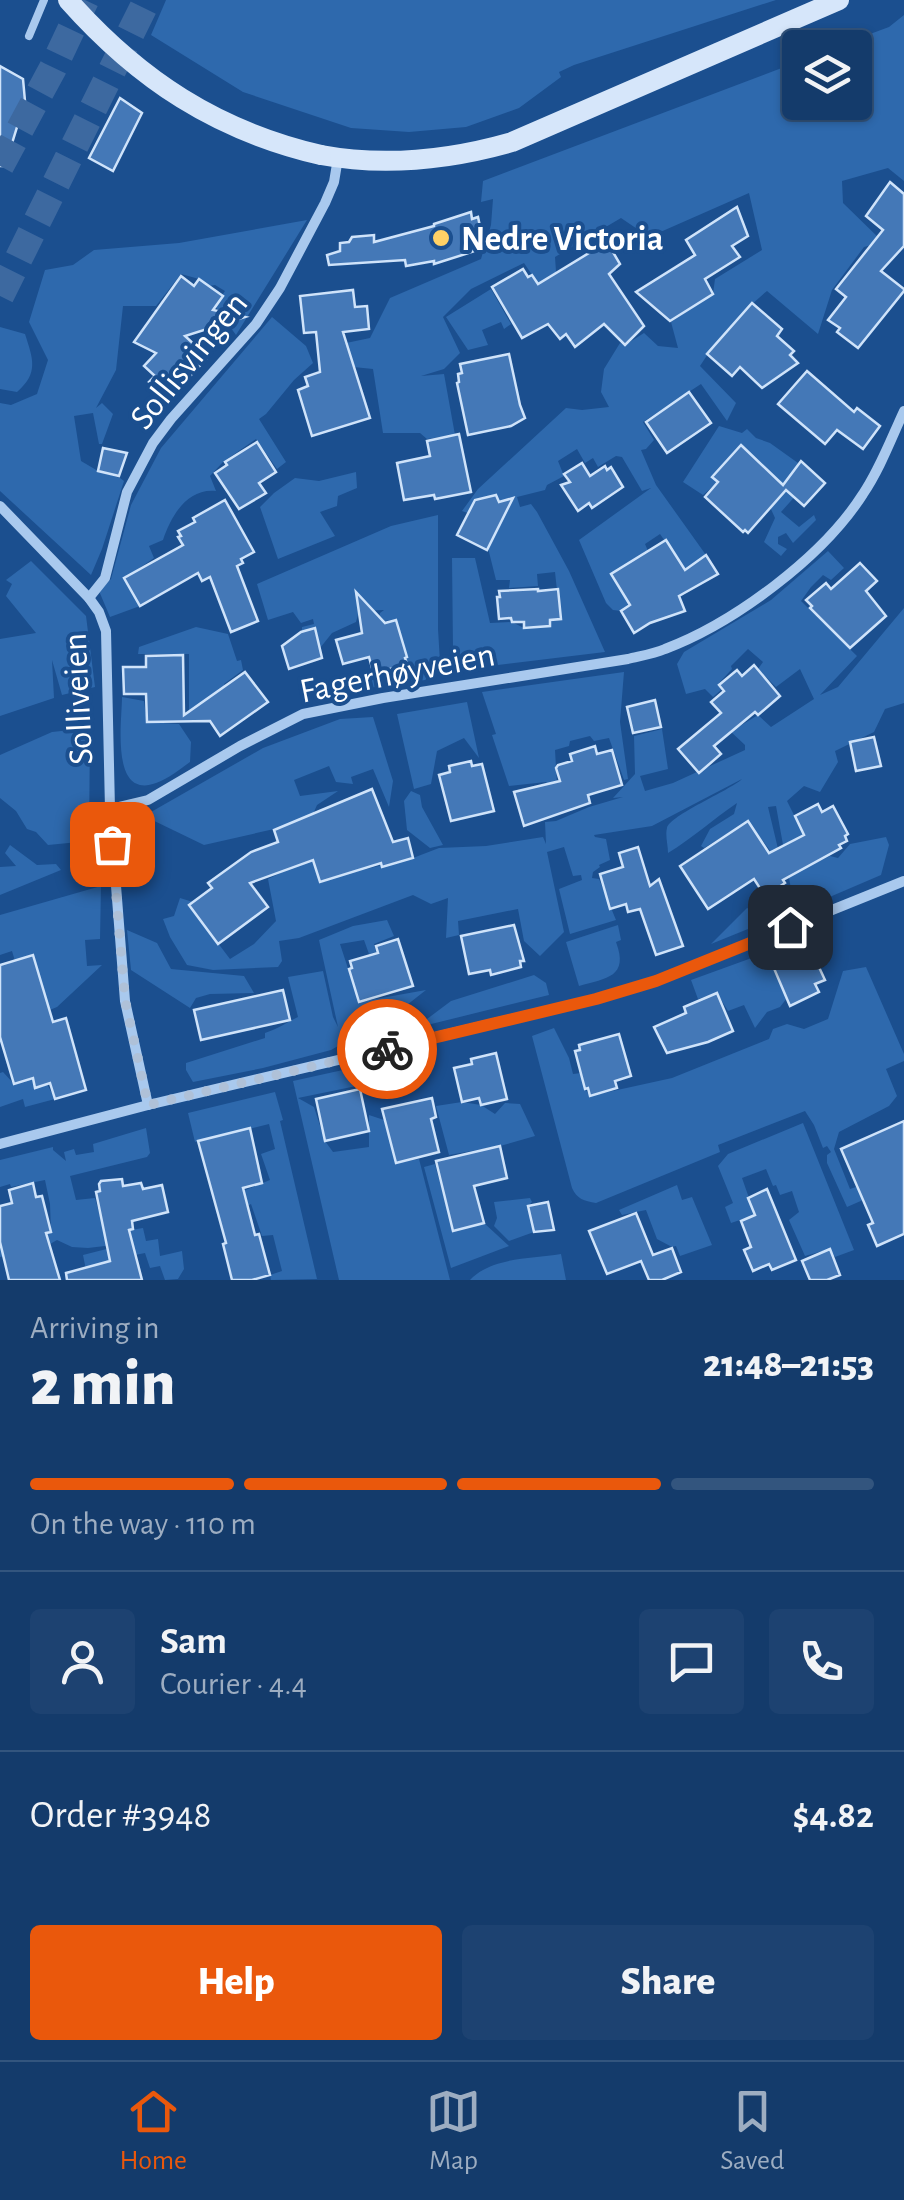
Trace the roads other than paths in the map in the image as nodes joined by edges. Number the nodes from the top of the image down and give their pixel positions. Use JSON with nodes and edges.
{"nodes":[{"id":1,"x":44,"y":0,"type":"edge"},
{"id":2,"x":68,"y":0,"type":"edge"},
{"id":3,"x":839,"y":0,"type":"edge"},
{"id":4,"x":29,"y":36,"type":"dead end"},
{"id":5,"x":329,"y":156,"type":"junction"},
{"id":6,"x":904,"y":412,"type":"edge"},
{"id":7,"x":0,"y":506,"type":"edge"},
{"id":8,"x":89,"y":598,"type":"junction"},
{"id":9,"x":110,"y":809,"type":"junction"},
{"id":10,"x":904,"y":882,"type":"edge"},
{"id":11,"x":148,"y":1105,"type":"junction"},
{"id":12,"x":0,"y":1144,"type":"edge"}],
"edges":[{"from":1,"to":4,"type":"lane"},
{"from":2,"to":5,"type":"main road","bridge":true},
{"from":3,"to":5,"type":"main road"},
{"from":5,"to":8,"type":"street","name":"Sollisvingen"},
{"from":6,"to":9,"type":"street","name":"Fagerhøyveien"},
{"from":7,"to":8,"type":"street","name":"Solliveien"},
{"from":8,"to":9,"type":"street","name":"Solliveien"},
{"from":9,"to":11,"type":"street"},
{"from":10,"to":11,"type":"street"},
{"from":11,"to":12,"type":"street"}]}
